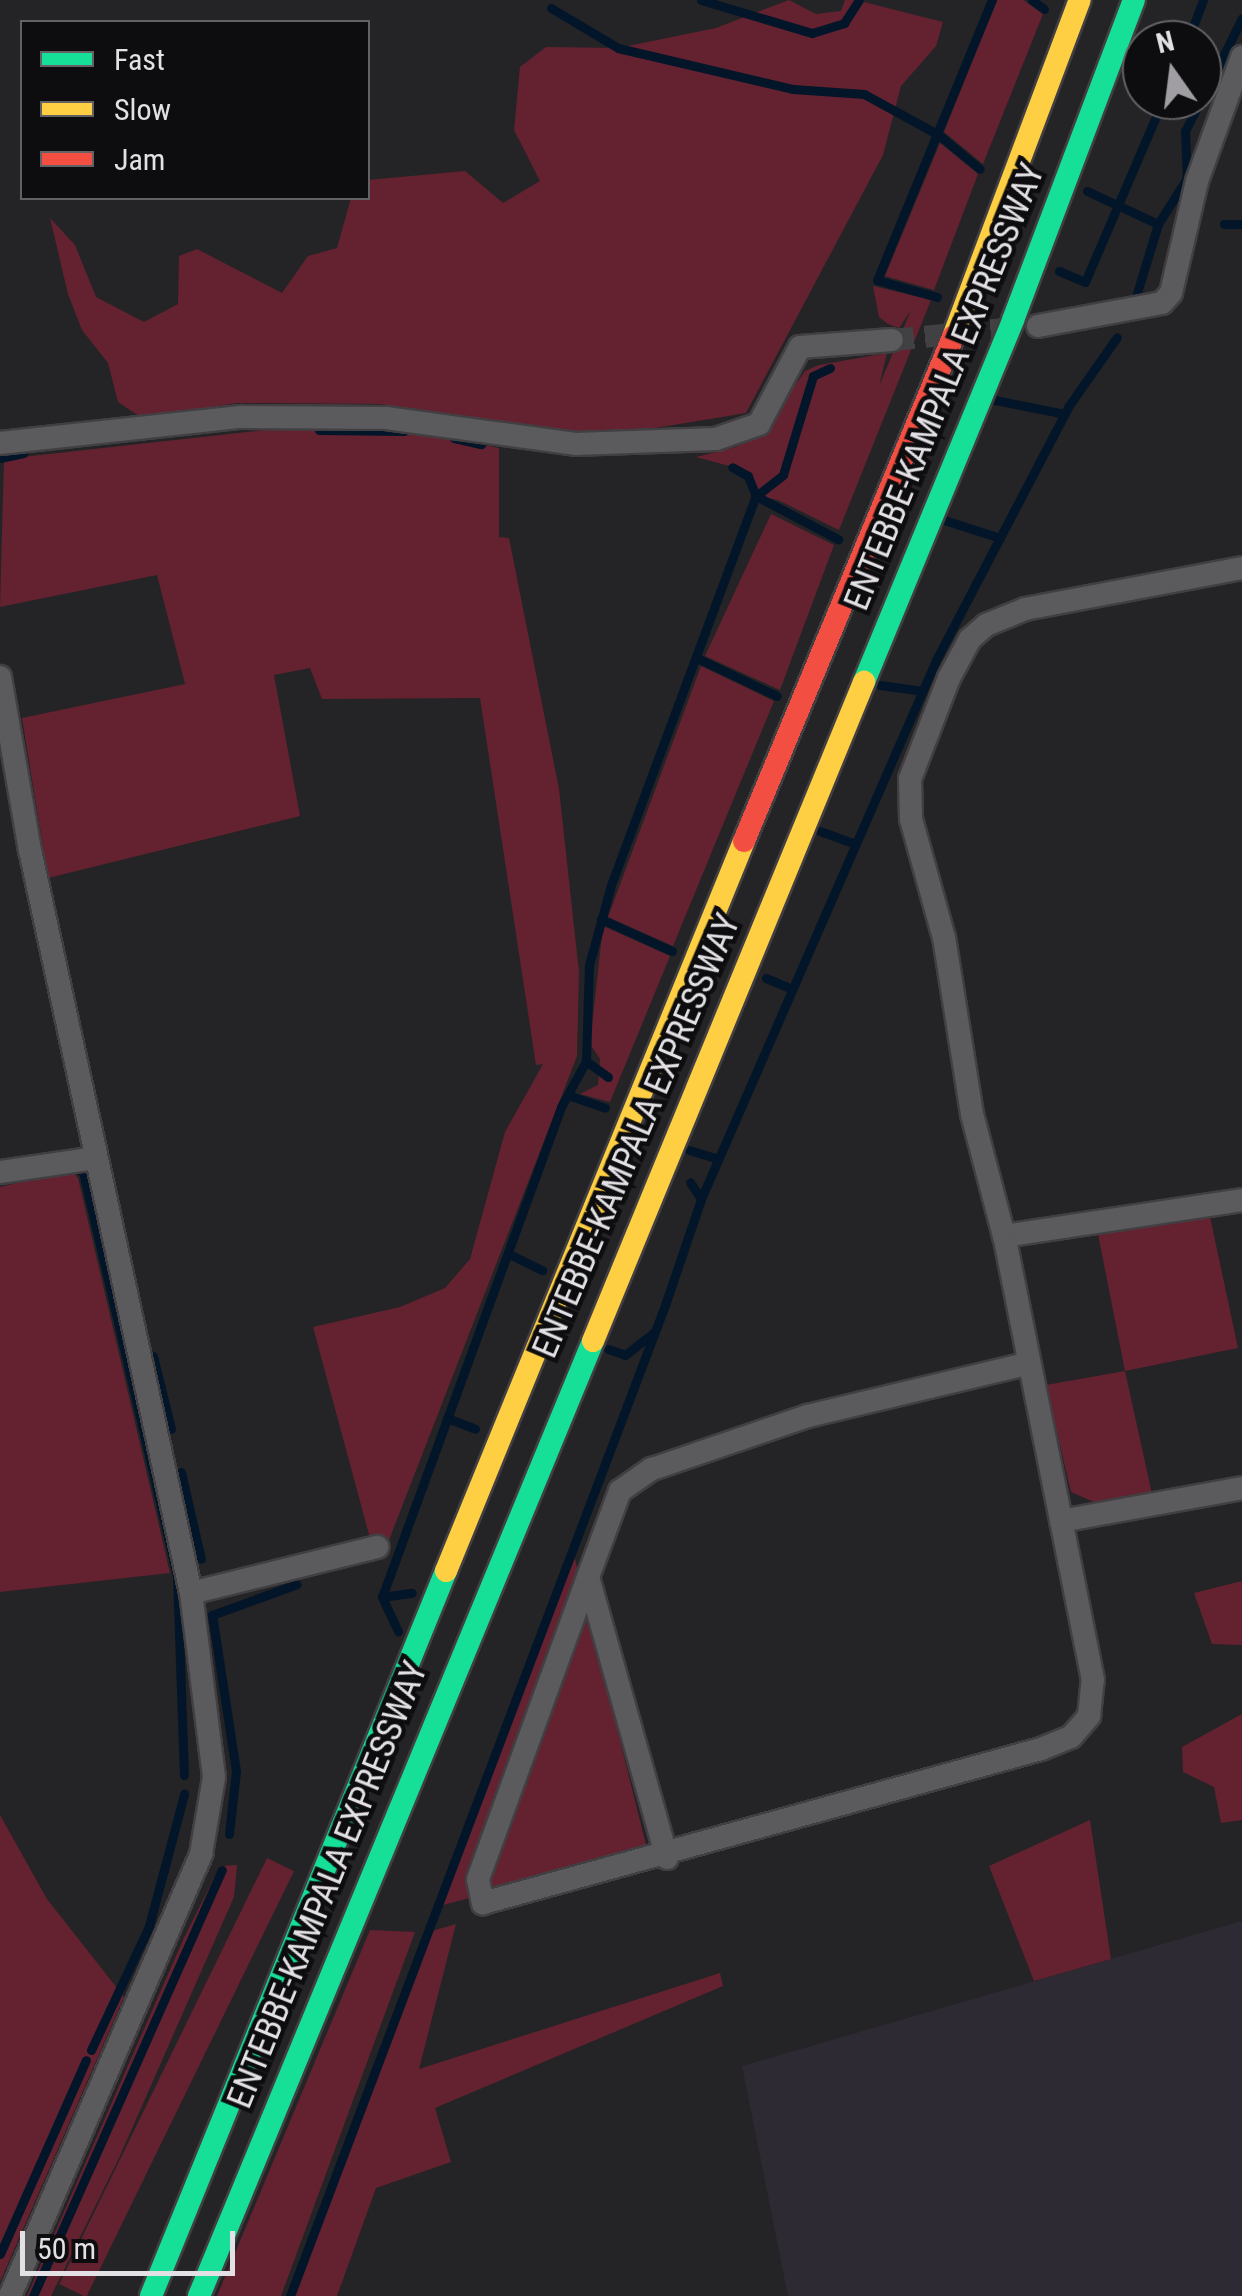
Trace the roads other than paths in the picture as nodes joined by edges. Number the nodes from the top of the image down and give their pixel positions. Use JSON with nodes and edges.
{"nodes":[{"id":1,"x":1080,"y":0,"type":"edge"},
{"id":2,"x":1134,"y":0,"type":"edge"},
{"id":3,"x":1242,"y":57,"type":"edge"},
{"id":4,"x":1038,"y":326,"type":"tunnel mouth"},
{"id":5,"x":892,"y":340,"type":"tunnel mouth"},
{"id":6,"x":0,"y":443,"type":"edge"},
{"id":7,"x":1242,"y":568,"type":"edge"},
{"id":8,"x":0,"y":678,"type":"edge"},
{"id":9,"x":96,"y":1158,"type":"junction"},
{"id":10,"x":0,"y":1172,"type":"edge"},
{"id":11,"x":1242,"y":1200,"type":"edge"},
{"id":12,"x":1004,"y":1236,"type":"junction"},
{"id":13,"x":1026,"y":1364,"type":"junction"},
{"id":14,"x":1242,"y":1488,"type":"edge"},
{"id":15,"x":1061,"y":1520,"type":"junction"},
{"id":16,"x":376,"y":1547,"type":"dead end"},
{"id":17,"x":588,"y":1577,"type":"junction"},
{"id":18,"x":191,"y":1592,"type":"junction"},
{"id":19,"x":667,"y":1858,"type":"junction"},
{"id":20,"x":10,"y":2296,"type":"edge"},
{"id":21,"x":151,"y":2296,"type":"edge"},
{"id":22,"x":199,"y":2296,"type":"edge"}],
"edges":[{"from":1,"to":21,"type":"highway","name":"ENTEBBE-KAMPALA EXPRESSWAY"},
{"from":2,"to":22,"type":"highway","name":"ENTEBBE-KAMPALA EXPRESSWAY"},
{"from":3,"to":4,"type":"street"},
{"from":5,"to":6,"type":"street"},
{"from":7,"to":12,"type":"street"},
{"from":8,"to":9,"type":"street"},
{"from":9,"to":10,"type":"street"},
{"from":9,"to":18,"type":"street"},
{"from":11,"to":12,"type":"street"},
{"from":12,"to":13,"type":"street"},
{"from":13,"to":15,"type":"street"},
{"from":13,"to":17,"type":"street"},
{"from":14,"to":15,"type":"street"},
{"from":15,"to":19,"type":"street"},
{"from":16,"to":18,"type":"street"},
{"from":17,"to":19,"type":"street"},
{"from":17,"to":19,"type":"street"},
{"from":18,"to":20,"type":"street"}]}
